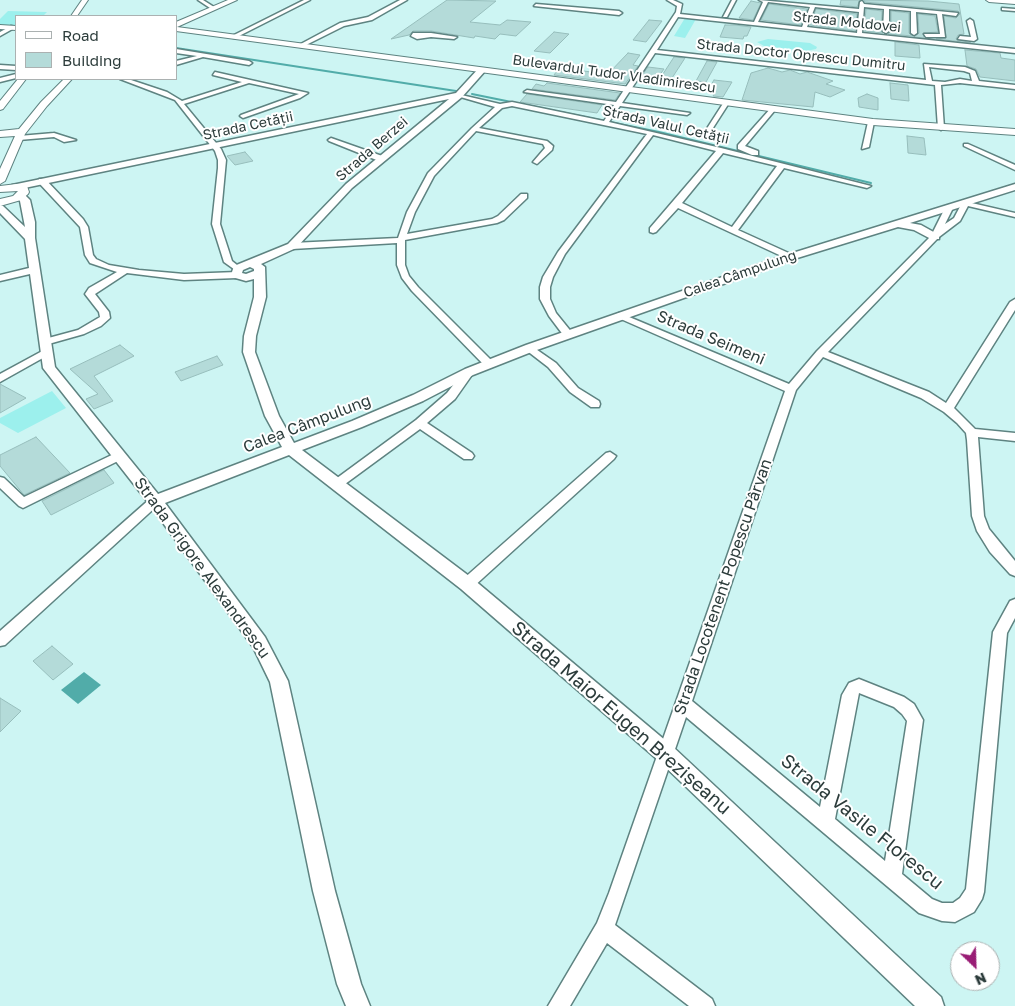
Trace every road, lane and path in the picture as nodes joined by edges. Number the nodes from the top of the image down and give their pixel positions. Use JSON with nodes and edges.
{"nodes":[{"id":1,"x":85,"y":0,"type":"edge"},
{"id":2,"x":200,"y":0,"type":"edge"},
{"id":3,"x":204,"y":0,"type":"edge"},
{"id":4,"x":228,"y":0,"type":"edge"},
{"id":5,"x":234,"y":0,"type":"edge"},
{"id":6,"x":308,"y":0,"type":"edge"},
{"id":7,"x":404,"y":0,"type":"edge"},
{"id":8,"x":669,"y":0,"type":"edge"},
{"id":9,"x":734,"y":0,"type":"edge"},
{"id":10,"x":761,"y":0,"type":"edge"},
{"id":11,"x":766,"y":0,"type":"edge"},
{"id":12,"x":988,"y":0,"type":"edge"},
{"id":13,"x":1015,"y":2,"type":"edge"},
{"id":14,"x":536,"y":5,"type":"dead end"},
{"id":15,"x":813,"y":5,"type":"junction"},
{"id":16,"x":862,"y":5,"type":"edge"},
{"id":17,"x":212,"y":7,"type":"junction"},
{"id":18,"x":887,"y":8,"type":"junction"},
{"id":19,"x":1004,"y":9,"type":"dead end"},
{"id":20,"x":913,"y":10,"type":"junction"},
{"id":21,"x":1015,"y":10,"type":"edge"},
{"id":22,"x":619,"y":13,"type":"dead end"},
{"id":23,"x":939,"y":13,"type":"junction"},
{"id":24,"x":956,"y":14,"type":"dead end"},
{"id":25,"x":74,"y":15,"type":"edge"},
{"id":26,"x":677,"y":15,"type":"junction"},
{"id":27,"x":725,"y":16,"type":"dead end"},
{"id":28,"x":970,"y":21,"type":"dead end"},
{"id":29,"x":178,"y":22,"type":"edge"},
{"id":30,"x":178,"y":22,"type":"edge"},
{"id":31,"x":755,"y":24,"type":"junction"},
{"id":32,"x":0,"y":27,"type":"edge"},
{"id":33,"x":15,"y":27,"type":"edge"},
{"id":34,"x":860,"y":28,"type":"junction"},
{"id":35,"x":804,"y":29,"type":"junction"},
{"id":36,"x":178,"y":31,"type":"edge"},
{"id":37,"x":886,"y":31,"type":"junction"},
{"id":38,"x":0,"y":34,"type":"edge"},
{"id":39,"x":914,"y":34,"type":"junction"},
{"id":40,"x":430,"y":35,"type":"dead end"},
{"id":41,"x":859,"y":35,"type":"junction"},
{"id":42,"x":943,"y":36,"type":"junction"},
{"id":43,"x":454,"y":37,"type":"dead end"},
{"id":44,"x":233,"y":38,"type":"junction"},
{"id":45,"x":300,"y":46,"type":"junction"},
{"id":46,"x":178,"y":51,"type":"edge"},
{"id":47,"x":654,"y":51,"type":"junction"},
{"id":48,"x":1015,"y":51,"type":"edge"},
{"id":49,"x":204,"y":56,"type":"junction"},
{"id":50,"x":178,"y":62,"type":"edge"},
{"id":51,"x":249,"y":63,"type":"dead end"},
{"id":52,"x":0,"y":67,"type":"edge"},
{"id":53,"x":15,"y":68,"type":"edge"},
{"id":54,"x":482,"y":70,"type":"junction"},
{"id":55,"x":215,"y":74,"type":"dead end"},
{"id":56,"x":15,"y":76,"type":"edge"},
{"id":57,"x":0,"y":80,"type":"edge"},
{"id":58,"x":21,"y":80,"type":"edge"},
{"id":59,"x":67,"y":80,"type":"edge"},
{"id":60,"x":126,"y":80,"type":"edge"},
{"id":61,"x":250,"y":81,"type":"junction"},
{"id":62,"x":929,"y":82,"type":"junction"},
{"id":63,"x":942,"y":83,"type":"junction"},
{"id":64,"x":976,"y":83,"type":"junction"},
{"id":65,"x":1015,"y":87,"type":"edge"},
{"id":66,"x":628,"y":90,"type":"junction"},
{"id":67,"x":527,"y":92,"type":"dead end"},
{"id":68,"x":459,"y":95,"type":"junction"},
{"id":69,"x":181,"y":103,"type":"junction"},
{"id":70,"x":726,"y":103,"type":"junction"},
{"id":71,"x":618,"y":104,"type":"junction"},
{"id":72,"x":500,"y":106,"type":"junction"},
{"id":73,"x":0,"y":107,"type":"edge"},
{"id":74,"x":772,"y":109,"type":"junction"},
{"id":75,"x":948,"y":110,"type":"dead end"},
{"id":76,"x":687,"y":113,"type":"dead end"},
{"id":77,"x":243,"y":116,"type":"dead end"},
{"id":78,"x":948,"y":118,"type":"dead end"},
{"id":79,"x":871,"y":122,"type":"junction"},
{"id":80,"x":605,"y":124,"type":"junction"},
{"id":81,"x":474,"y":129,"type":"junction"},
{"id":82,"x":945,"y":129,"type":"junction"},
{"id":83,"x":709,"y":130,"type":"dead end"},
{"id":84,"x":1015,"y":132,"type":"edge"},
{"id":85,"x":651,"y":133,"type":"junction"},
{"id":86,"x":0,"y":134,"type":"edge"},
{"id":87,"x":20,"y":135,"type":"junction"},
{"id":88,"x":73,"y":140,"type":"dead end"},
{"id":89,"x":331,"y":140,"type":"dead end"},
{"id":90,"x":966,"y":145,"type":"dead end"},
{"id":91,"x":215,"y":147,"type":"junction"},
{"id":92,"x":865,"y":147,"type":"dead end"},
{"id":93,"x":720,"y":150,"type":"junction"},
{"id":94,"x":382,"y":159,"type":"junction"},
{"id":95,"x":536,"y":162,"type":"dead end"},
{"id":96,"x":782,"y":165,"type":"junction"},
{"id":97,"x":1015,"y":168,"type":"edge"},
{"id":98,"x":2,"y":179,"type":"edge"},
{"id":99,"x":42,"y":181,"type":"junction"},
{"id":100,"x":1015,"y":187,"type":"edge"},
{"id":101,"x":14,"y":190,"type":"edge"},
{"id":102,"x":524,"y":196,"type":"dead end"},
{"id":103,"x":966,"y":203,"type":"junction"},
{"id":104,"x":677,"y":204,"type":"junction"},
{"id":105,"x":1,"y":208,"type":"edge"},
{"id":106,"x":950,"y":208,"type":"junction"},
{"id":107,"x":1015,"y":215,"type":"edge"},
{"id":108,"x":898,"y":224,"type":"junction"},
{"id":109,"x":653,"y":230,"type":"dead end"},
{"id":110,"x":734,"y":230,"type":"junction"},
{"id":111,"x":935,"y":236,"type":"junction"},
{"id":112,"x":30,"y":238,"type":"junction"},
{"id":113,"x":401,"y":238,"type":"junction"},
{"id":114,"x":287,"y":249,"type":"junction"},
{"id":115,"x":790,"y":256,"type":"junction"},
{"id":116,"x":257,"y":269,"type":"junction"},
{"id":117,"x":36,"y":270,"type":"junction"},
{"id":118,"x":125,"y":271,"type":"junction"},
{"id":119,"x":238,"y":273,"type":"junction"},
{"id":120,"x":0,"y":278,"type":"edge"},
{"id":121,"x":259,"y":288,"type":"junction"},
{"id":122,"x":1015,"y":302,"type":"edge"},
{"id":123,"x":619,"y":316,"type":"junction"},
{"id":124,"x":568,"y":334,"type":"junction"},
{"id":125,"x":45,"y":347,"type":"junction"},
{"id":126,"x":530,"y":348,"type":"junction"},
{"id":127,"x":821,"y":353,"type":"junction"},
{"id":128,"x":489,"y":364,"type":"junction"},
{"id":129,"x":469,"y":372,"type":"junction"},
{"id":130,"x":0,"y":379,"type":"edge"},
{"id":131,"x":790,"y":389,"type":"junction"},
{"id":132,"x":595,"y":404,"type":"dead end"},
{"id":133,"x":948,"y":410,"type":"junction"},
{"id":134,"x":420,"y":423,"type":"junction"},
{"id":135,"x":971,"y":432,"type":"junction"},
{"id":136,"x":1011,"y":439,"type":"edge"},
{"id":137,"x":292,"y":450,"type":"junction"},
{"id":138,"x":118,"y":456,"type":"junction"},
{"id":139,"x":468,"y":456,"type":"dead end"},
{"id":140,"x":610,"y":456,"type":"dead end"},
{"id":141,"x":0,"y":481,"type":"edge"},
{"id":142,"x":336,"y":484,"type":"junction"},
{"id":143,"x":154,"y":500,"type":"junction"},
{"id":144,"x":1015,"y":570,"type":"edge"},
{"id":145,"x":467,"y":584,"type":"junction"},
{"id":146,"x":1015,"y":605,"type":"edge"},
{"id":147,"x":0,"y":640,"type":"edge"},
{"id":148,"x":683,"y":704,"type":"junction"},
{"id":149,"x":666,"y":753,"type":"junction"},
{"id":150,"x":826,"y":821,"type":"junction"},
{"id":151,"x":892,"y":876,"type":"junction"},
{"id":152,"x":604,"y":929,"type":"junction"},
{"id":153,"x":358,"y":1006,"type":"edge"},
{"id":154,"x":558,"y":1006,"type":"edge"},
{"id":155,"x":705,"y":1006,"type":"edge"},
{"id":156,"x":932,"y":1006,"type":"edge"}],
"edges":[{"from":1,"to":25,"type":"main road"},
{"from":2,"to":17,"type":"street"},
{"from":3,"to":4,"type":"main road"},
{"from":4,"to":17,"type":"main road"},
{"from":5,"to":30,"type":"main road"},
{"from":6,"to":44,"type":"street"},
{"from":7,"to":45,"type":"street"},
{"from":8,"to":26,"type":"street"},
{"from":9,"to":27,"type":"street"},
{"from":10,"to":11,"type":"street"},
{"from":11,"to":15,"type":"street"},
{"from":11,"to":31,"type":"street"},
{"from":12,"to":13,"type":"main road"},
{"from":14,"to":22,"type":"street"},
{"from":15,"to":16,"type":"street"},
{"from":15,"to":35,"type":"street"},
{"from":16,"to":18,"type":"street"},
{"from":16,"to":34,"type":"street"},
{"from":17,"to":29,"type":"main road"},
{"from":18,"to":20,"type":"street"},
{"from":18,"to":37,"type":"street"},
{"from":19,"to":21,"type":"street"},
{"from":20,"to":23,"type":"street"},
{"from":20,"to":39,"type":"street"},
{"from":23,"to":24,"type":"street"},
{"from":23,"to":42,"type":"street"},
{"from":26,"to":31,"type":"street","name":"Strada Moldovei"},
{"from":26,"to":47,"type":"street"},
{"from":28,"to":42,"type":"street"},
{"from":31,"to":35,"type":"street","name":"Strada Moldovei"},
{"from":32,"to":33,"type":"main road"},
{"from":33,"to":38,"type":"street"},
{"from":34,"to":37,"type":"street"},
{"from":34,"to":41,"type":"street"},
{"from":35,"to":41,"type":"street","name":"Strada Moldovei"},
{"from":36,"to":44,"type":"main road","name":"Bulevardul Tudor Vladimirescu"},
{"from":37,"to":39,"type":"street"},
{"from":39,"to":42,"type":"street"},
{"from":40,"to":43,"type":"street"},
{"from":41,"to":48,"type":"street","name":"Strada Moldovei"},
{"from":44,"to":45,"type":"main road","name":"Bulevardul Tudor Vladimirescu"},
{"from":45,"to":54,"type":"main road","name":"Bulevardul Tudor Vladimirescu"},
{"from":46,"to":49,"type":"street"},
{"from":47,"to":62,"type":"street","name":"Strada Doctor Oprescu Dumitru"},
{"from":47,"to":66,"type":"street"},
{"from":49,"to":50,"type":"street"},
{"from":49,"to":51,"type":"street"},
{"from":52,"to":53,"type":"street"},
{"from":54,"to":66,"type":"main road","name":"Bulevardul Tudor Vladimirescu"},
{"from":54,"to":68,"type":"street","name":"Strada Berzei"},
{"from":55,"to":61,"type":"street"},
{"from":56,"to":57,"type":"street"},
{"from":58,"to":73,"type":"main road"},
{"from":59,"to":87,"type":"main road"},
{"from":60,"to":69,"type":"street"},
{"from":61,"to":69,"type":"street"},
{"from":61,"to":77,"type":"street"},
{"from":62,"to":63,"type":"street","name":"Strada Doctor Oprescu Dumitru"},
{"from":62,"to":64,"type":"street"},
{"from":63,"to":64,"type":"street","name":"Strada Doctor Oprescu Dumitru"},
{"from":63,"to":75,"type":"street"},
{"from":63,"to":82,"type":"street"},
{"from":64,"to":65,"type":"street","name":"Strada Doctor Oprescu Dumitru"},
{"from":66,"to":70,"type":"main road","name":"Bulevardul Tudor Vladimirescu"},
{"from":66,"to":71,"type":"street"},
{"from":67,"to":71,"type":"street"},
{"from":68,"to":72,"type":"street","name":"Strada Valul Cetății"},
{"from":68,"to":91,"type":"street","name":"Strada Cetății"},
{"from":68,"to":94,"type":"street","name":"Strada Berzei"},
{"from":69,"to":91,"type":"street"},
{"from":70,"to":74,"type":"main road","name":"Bulevardul Tudor Vladimirescu"},
{"from":70,"to":83,"type":"street"},
{"from":71,"to":76,"type":"street"},
{"from":71,"to":80,"type":"street"},
{"from":72,"to":80,"type":"street","name":"Strada Valul Cetății"},
{"from":72,"to":81,"type":"street"},
{"from":74,"to":79,"type":"main road","name":"Bulevardul Tudor Vladimirescu"},
{"from":74,"to":96,"type":"street","name":"Strada Valul Cetății"},
{"from":78,"to":82,"type":"street"},
{"from":79,"to":82,"type":"main road","name":"Bulevardul Tudor Vladimirescu"},
{"from":79,"to":92,"type":"street"},
{"from":80,"to":85,"type":"street","name":"Strada Valul Cetății"},
{"from":81,"to":95,"type":"street"},
{"from":81,"to":113,"type":"street"},
{"from":82,"to":84,"type":"main road","name":"Bulevardul Tudor Vladimirescu"},
{"from":85,"to":93,"type":"street","name":"Strada Valul Cetății"},
{"from":85,"to":124,"type":"street"},
{"from":86,"to":87,"type":"main road"},
{"from":87,"to":88,"type":"street"},
{"from":87,"to":98,"type":"main road"},
{"from":89,"to":94,"type":"street"},
{"from":90,"to":97,"type":"street"},
{"from":91,"to":99,"type":"street","name":"Strada Cetății"},
{"from":91,"to":119,"type":"street"},
{"from":93,"to":96,"type":"street","name":"Strada Valul Cetății"},
{"from":93,"to":104,"type":"street"},
{"from":94,"to":114,"type":"street","name":"Strada Berzei"},
{"from":96,"to":110,"type":"street"},
{"from":98,"to":101,"type":"main road"},
{"from":99,"to":101,"type":"street","name":"Strada Cetății"},
{"from":99,"to":118,"type":"street"},
{"from":100,"to":103,"type":"street","name":"Calea Câmpulung"},
{"from":101,"to":105,"type":"main road"},
{"from":101,"to":112,"type":"street","name":"Strada Grigore Alexandrescu"},
{"from":102,"to":113,"type":"street"},
{"from":103,"to":106,"type":"street","name":"Calea Câmpulung"},
{"from":103,"to":107,"type":"street"},
{"from":103,"to":111,"type":"street"},
{"from":104,"to":109,"type":"street"},
{"from":104,"to":110,"type":"street"},
{"from":105,"to":112,"type":"street"},
{"from":106,"to":108,"type":"street","name":"Calea Câmpulung"},
{"from":106,"to":111,"type":"street","name":"Strada Locotenent Popescu Pârvan"},
{"from":108,"to":111,"type":"street"},
{"from":108,"to":115,"type":"street","name":"Calea Câmpulung"},
{"from":110,"to":115,"type":"street"},
{"from":111,"to":127,"type":"street","name":"Strada Locotenent Popescu Pârvan"},
{"from":112,"to":117,"type":"street","name":"Strada Grigore Alexandrescu"},
{"from":113,"to":114,"type":"street"},
{"from":113,"to":128,"type":"street"},
{"from":114,"to":116,"type":"street","name":"Strada Berzei"},
{"from":115,"to":123,"type":"street","name":"Calea Câmpulung"},
{"from":116,"to":119,"type":"street"},
{"from":116,"to":121,"type":"street"},
{"from":117,"to":120,"type":"street"},
{"from":117,"to":125,"type":"street","name":"Strada Grigore Alexandrescu"},
{"from":118,"to":119,"type":"street"},
{"from":118,"to":125,"type":"street"},
{"from":119,"to":121,"type":"street"},
{"from":121,"to":137,"type":"street"},
{"from":122,"to":133,"type":"street"},
{"from":123,"to":124,"type":"street","name":"Calea Câmpulung"},
{"from":123,"to":131,"type":"street","name":"Strada Seimeni"},
{"from":124,"to":126,"type":"street","name":"Calea Câmpulung"},
{"from":125,"to":130,"type":"street"},
{"from":125,"to":138,"type":"street","name":"Strada Grigore Alexandrescu"},
{"from":126,"to":128,"type":"street","name":"Calea Câmpulung"},
{"from":126,"to":132,"type":"street"},
{"from":127,"to":131,"type":"street","name":"Strada Locotenent Popescu Pârvan"},
{"from":127,"to":133,"type":"street"},
{"from":128,"to":129,"type":"street","name":"Calea Câmpulung"},
{"from":129,"to":134,"type":"street"},
{"from":129,"to":137,"type":"street","name":"Calea Câmpulung"},
{"from":131,"to":148,"type":"street","name":"Strada Locotenent Popescu Pârvan"},
{"from":133,"to":135,"type":"street"},
{"from":134,"to":139,"type":"street"},
{"from":134,"to":142,"type":"street"},
{"from":135,"to":136,"type":"street"},
{"from":135,"to":144,"type":"street"},
{"from":137,"to":142,"type":"street","name":"Strada Maior Eugen Brezișeanu"},
{"from":137,"to":143,"type":"street","name":"Calea Câmpulung"},
{"from":138,"to":141,"type":"street"},
{"from":138,"to":143,"type":"street","name":"Strada Grigore Alexandrescu"},
{"from":140,"to":145,"type":"street"},
{"from":142,"to":145,"type":"street","name":"Strada Maior Eugen Brezișeanu"},
{"from":143,"to":147,"type":"street"},
{"from":143,"to":153,"type":"street","name":"Strada Grigore Alexandrescu"},
{"from":145,"to":149,"type":"street","name":"Strada Maior Eugen Brezișeanu"},
{"from":146,"to":151,"type":"street","name":"Strada Vasile Florescu"},
{"from":148,"to":149,"type":"street","name":"Strada Locotenent Popescu Pârvan"},
{"from":148,"to":150,"type":"street","name":"Strada Vasile Florescu"},
{"from":149,"to":152,"type":"street","name":"Strada Locotenent Popescu Pârvan"},
{"from":149,"to":156,"type":"street","name":"Strada Maior Eugen Brezișeanu"},
{"from":150,"to":151,"type":"street","name":"Strada Vasile Florescu"},
{"from":150,"to":151,"type":"street"},
{"from":152,"to":154,"type":"street","name":"Strada Locotenent Popescu Pârvan"},
{"from":152,"to":155,"type":"street"}]}
